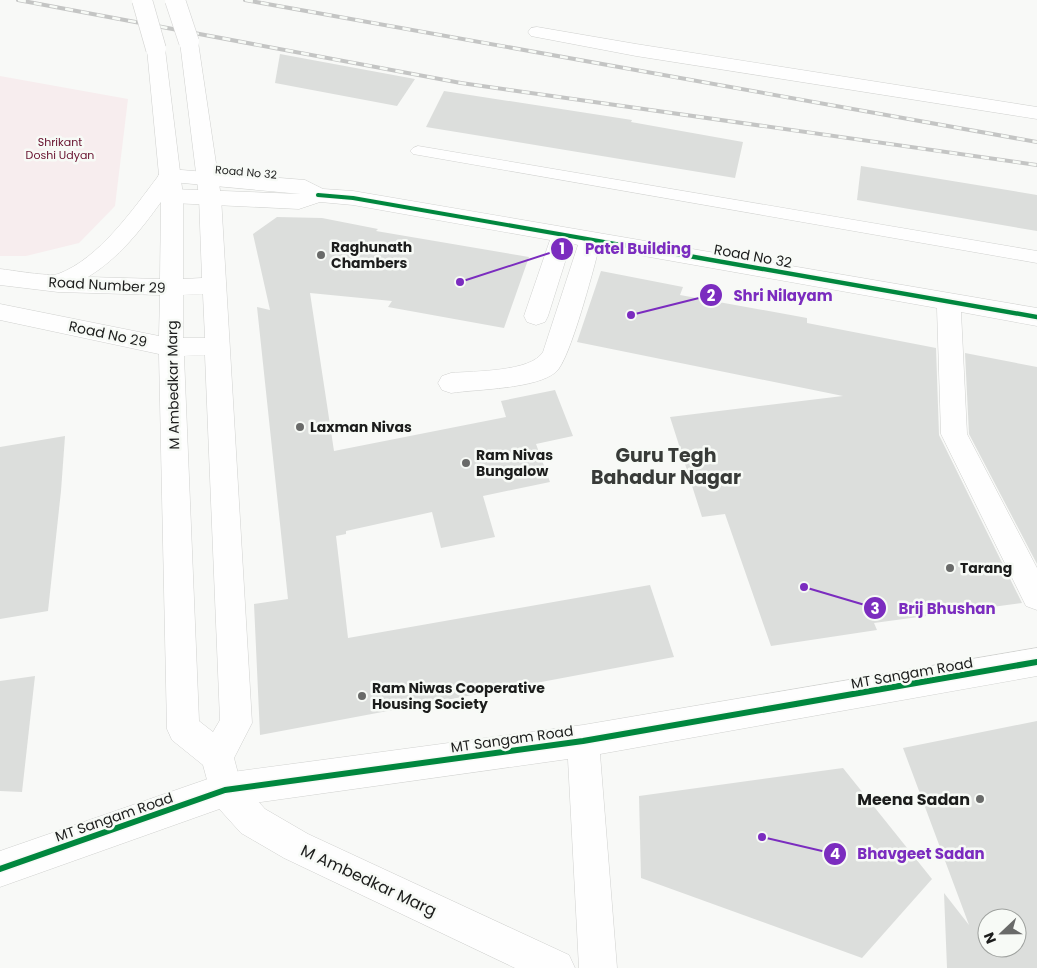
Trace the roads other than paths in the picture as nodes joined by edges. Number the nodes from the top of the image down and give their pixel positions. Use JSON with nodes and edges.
{"nodes":[{"id":1,"x":142,"y":0,"type":"edge"},
{"id":2,"x":175,"y":0,"type":"edge"},
{"id":3,"x":537,"y":32,"type":"dead end"},
{"id":4,"x":1037,"y":113,"type":"edge"},
{"id":5,"x":418,"y":151,"type":"dead end"},
{"id":6,"x":171,"y":186,"type":"junction"},
{"id":7,"x":209,"y":188,"type":"junction"},
{"id":8,"x":563,"y":235,"type":"junction"},
{"id":9,"x":597,"y":241,"type":"junction"},
{"id":10,"x":1037,"y":257,"type":"edge"},
{"id":11,"x":0,"y":277,"type":"edge"},
{"id":12,"x":58,"y":284,"type":"junction"},
{"id":13,"x":214,"y":286,"type":"junction"},
{"id":14,"x":171,"y":288,"type":"junction"},
{"id":15,"x":949,"y":301,"type":"junction"},
{"id":16,"x":0,"y":312,"type":"edge"},
{"id":17,"x":536,"y":316,"type":"dead end"},
{"id":18,"x":1037,"y":317,"type":"edge"},
{"id":19,"x":579,"y":326,"type":"dead end"},
{"id":20,"x":217,"y":346,"type":"junction"},
{"id":21,"x":171,"y":348,"type":"junction"},
{"id":22,"x":451,"y":383,"type":"dead end"},
{"id":23,"x":1037,"y":597,"type":"edge"},
{"id":24,"x":1037,"y":662,"type":"edge"},
{"id":25,"x":583,"y":741,"type":"junction"},
{"id":26,"x":217,"y":756,"type":"junction"},
{"id":27,"x":225,"y":790,"type":"junction"},
{"id":28,"x":0,"y":870,"type":"edge"},
{"id":29,"x":556,"y":968,"type":"edge"},
{"id":30,"x":598,"y":968,"type":"edge"}],
"edges":[{"from":1,"to":6,"type":"street","name":"M Ambedkar Marg","bridge":true},
{"from":2,"to":7,"type":"street","bridge":true},
{"from":3,"to":4,"type":"street"},
{"from":5,"to":10,"type":"lane"},
{"from":6,"to":7,"type":"street","name":"Road No 32"},
{"from":6,"to":12,"type":"street"},
{"from":6,"to":14,"type":"street","name":"M Ambedkar Marg"},
{"from":7,"to":8,"type":"street","name":"Road No 32"},
{"from":7,"to":13,"type":"street"},
{"from":8,"to":9,"type":"street","name":"Road No 32"},
{"from":8,"to":17,"type":"street"},
{"from":9,"to":15,"type":"street","name":"Road No 32"},
{"from":9,"to":19,"type":"street"},
{"from":9,"to":22,"type":"street"},
{"from":11,"to":12,"type":"street","name":"Road Number 29"},
{"from":12,"to":14,"type":"street","name":"Road Number 29"},
{"from":13,"to":14,"type":"street","name":"Road Number 29"},
{"from":13,"to":20,"type":"street"},
{"from":14,"to":21,"type":"street","name":"M Ambedkar Marg"},
{"from":15,"to":18,"type":"street","name":"Road No 32"},
{"from":15,"to":23,"type":"street"},
{"from":16,"to":21,"type":"street","name":"Road No 29"},
{"from":20,"to":21,"type":"street","name":"Road No 29"},
{"from":20,"to":26,"type":"street"},
{"from":21,"to":26,"type":"street","name":"M Ambedkar Marg"},
{"from":24,"to":25,"type":"street","name":"MT Sangam Road"},
{"from":25,"to":27,"type":"street","name":"MT Sangam Road"},
{"from":25,"to":30,"type":"street"},
{"from":26,"to":27,"type":"street","name":"M Ambedkar Marg"},
{"from":27,"to":28,"type":"street","name":"MT Sangam Road"},
{"from":27,"to":29,"type":"street","name":"M Ambedkar Marg"}]}
